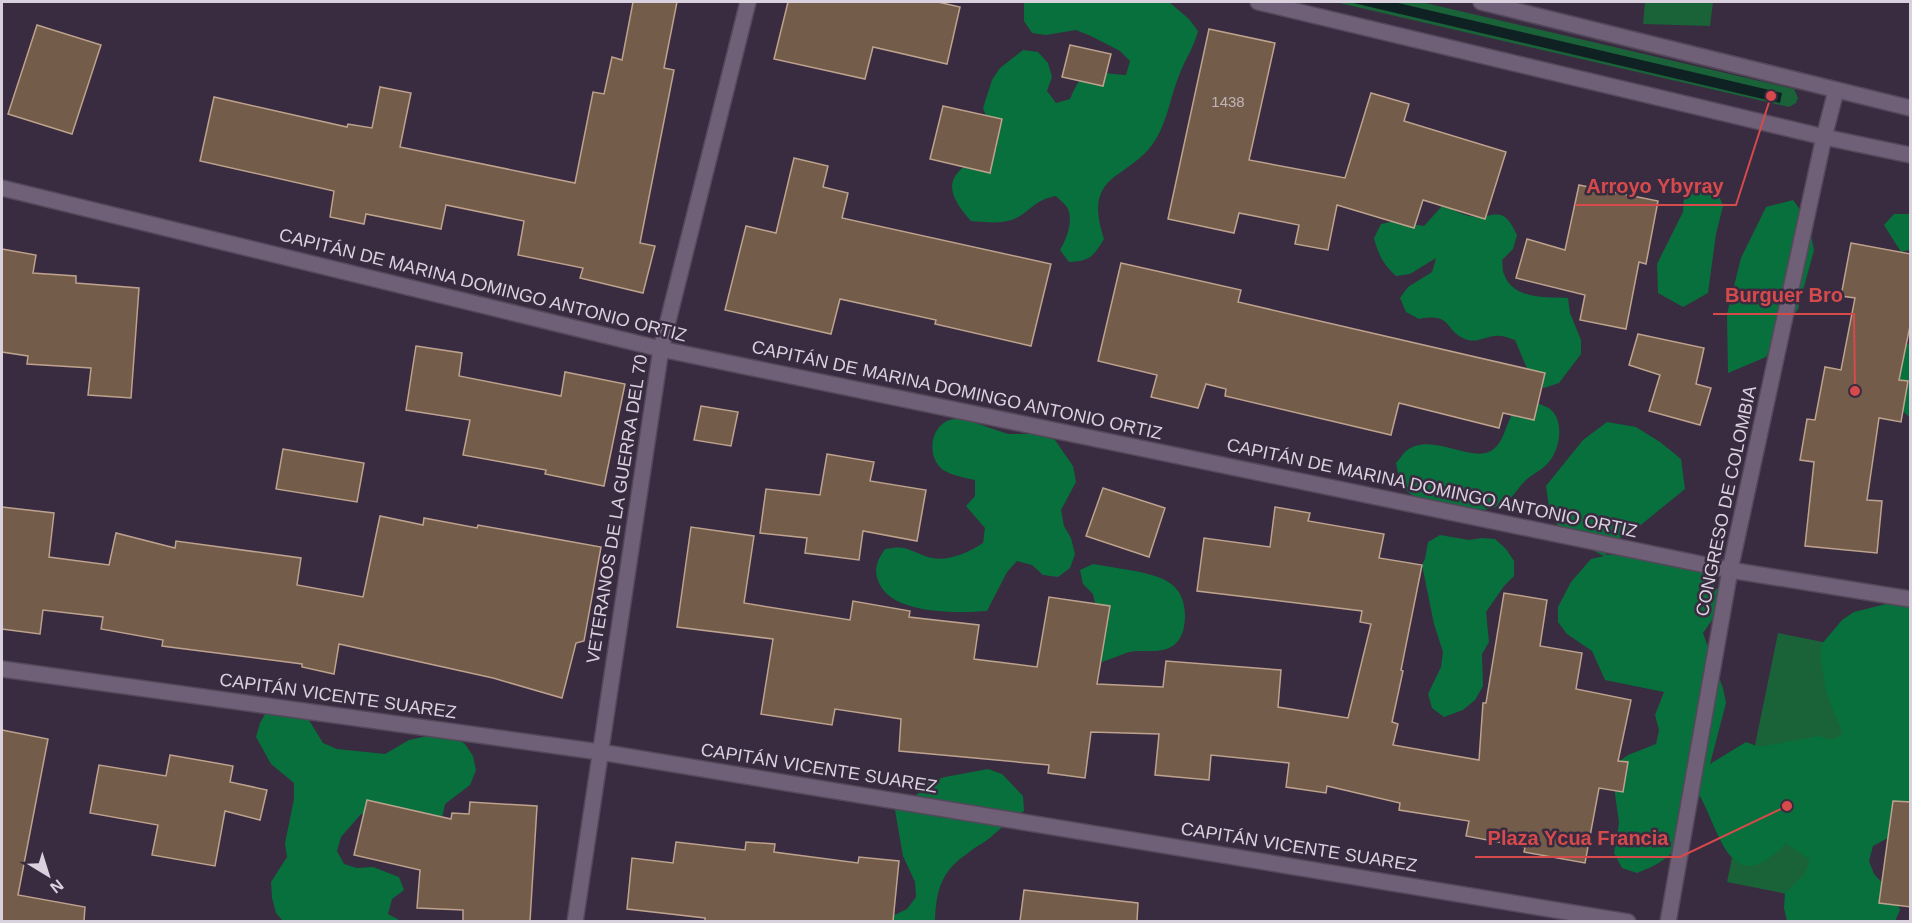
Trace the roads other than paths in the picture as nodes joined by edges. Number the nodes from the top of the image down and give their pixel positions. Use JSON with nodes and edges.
{"nodes":[{"id":1,"x":748,"y":2,"type":"edge"},
{"id":2,"x":1258,"y":2,"type":"edge"},
{"id":3,"x":1482,"y":2,"type":"edge"},
{"id":4,"x":1836,"y":91,"type":"junction"},
{"id":5,"x":1911,"y":108,"type":"edge"},
{"id":6,"x":1824,"y":137,"type":"junction"},
{"id":7,"x":1911,"y":155,"type":"edge"},
{"id":8,"x":2,"y":188,"type":"edge"},
{"id":9,"x":661,"y":349,"type":"junction"},
{"id":10,"x":1730,"y":570,"type":"junction"},
{"id":11,"x":1911,"y":599,"type":"edge"},
{"id":12,"x":2,"y":669,"type":"edge"},
{"id":13,"x":600,"y":752,"type":"junction"},
{"id":14,"x":575,"y":921,"type":"edge"},
{"id":15,"x":1628,"y":921,"type":"edge"},
{"id":16,"x":1668,"y":921,"type":"edge"}],
"edges":[{"from":1,"to":9,"type":"street","name":"VETERANOS DE LA GUERRA DEL 70"},
{"from":2,"to":6,"type":"street"},
{"from":3,"to":4,"type":"street"},
{"from":4,"to":5,"type":"street"},
{"from":4,"to":6,"type":"street","name":"CONGRESO DE COLOMBIA"},
{"from":6,"to":7,"type":"street"},
{"from":6,"to":10,"type":"street","name":"CONGRESO DE COLOMBIA"},
{"from":8,"to":9,"type":"street","name":"CAPITÁN DE MARINA DOMINGO ANTONIO ORTIZ"},
{"from":9,"to":10,"type":"street","name":"CAPITÁN DE MARINA DOMINGO ANTONIO ORTIZ"},
{"from":9,"to":13,"type":"street","name":"VETERANOS DE LA GUERRA DEL 70"},
{"from":10,"to":11,"type":"street","name":"CAPITÁN DE MARINA DOMINGO ANTONIO ORTIZ"},
{"from":10,"to":16,"type":"street","name":"CONGRESO DE COLOMBIA"},
{"from":12,"to":13,"type":"street","name":"CAPITÁN VICENTE SUAREZ"},
{"from":13,"to":14,"type":"street","name":"VETERANOS DE LA GUERRA DEL 70"},
{"from":13,"to":15,"type":"street","name":"CAPITÁN VICENTE SUAREZ"}]}
